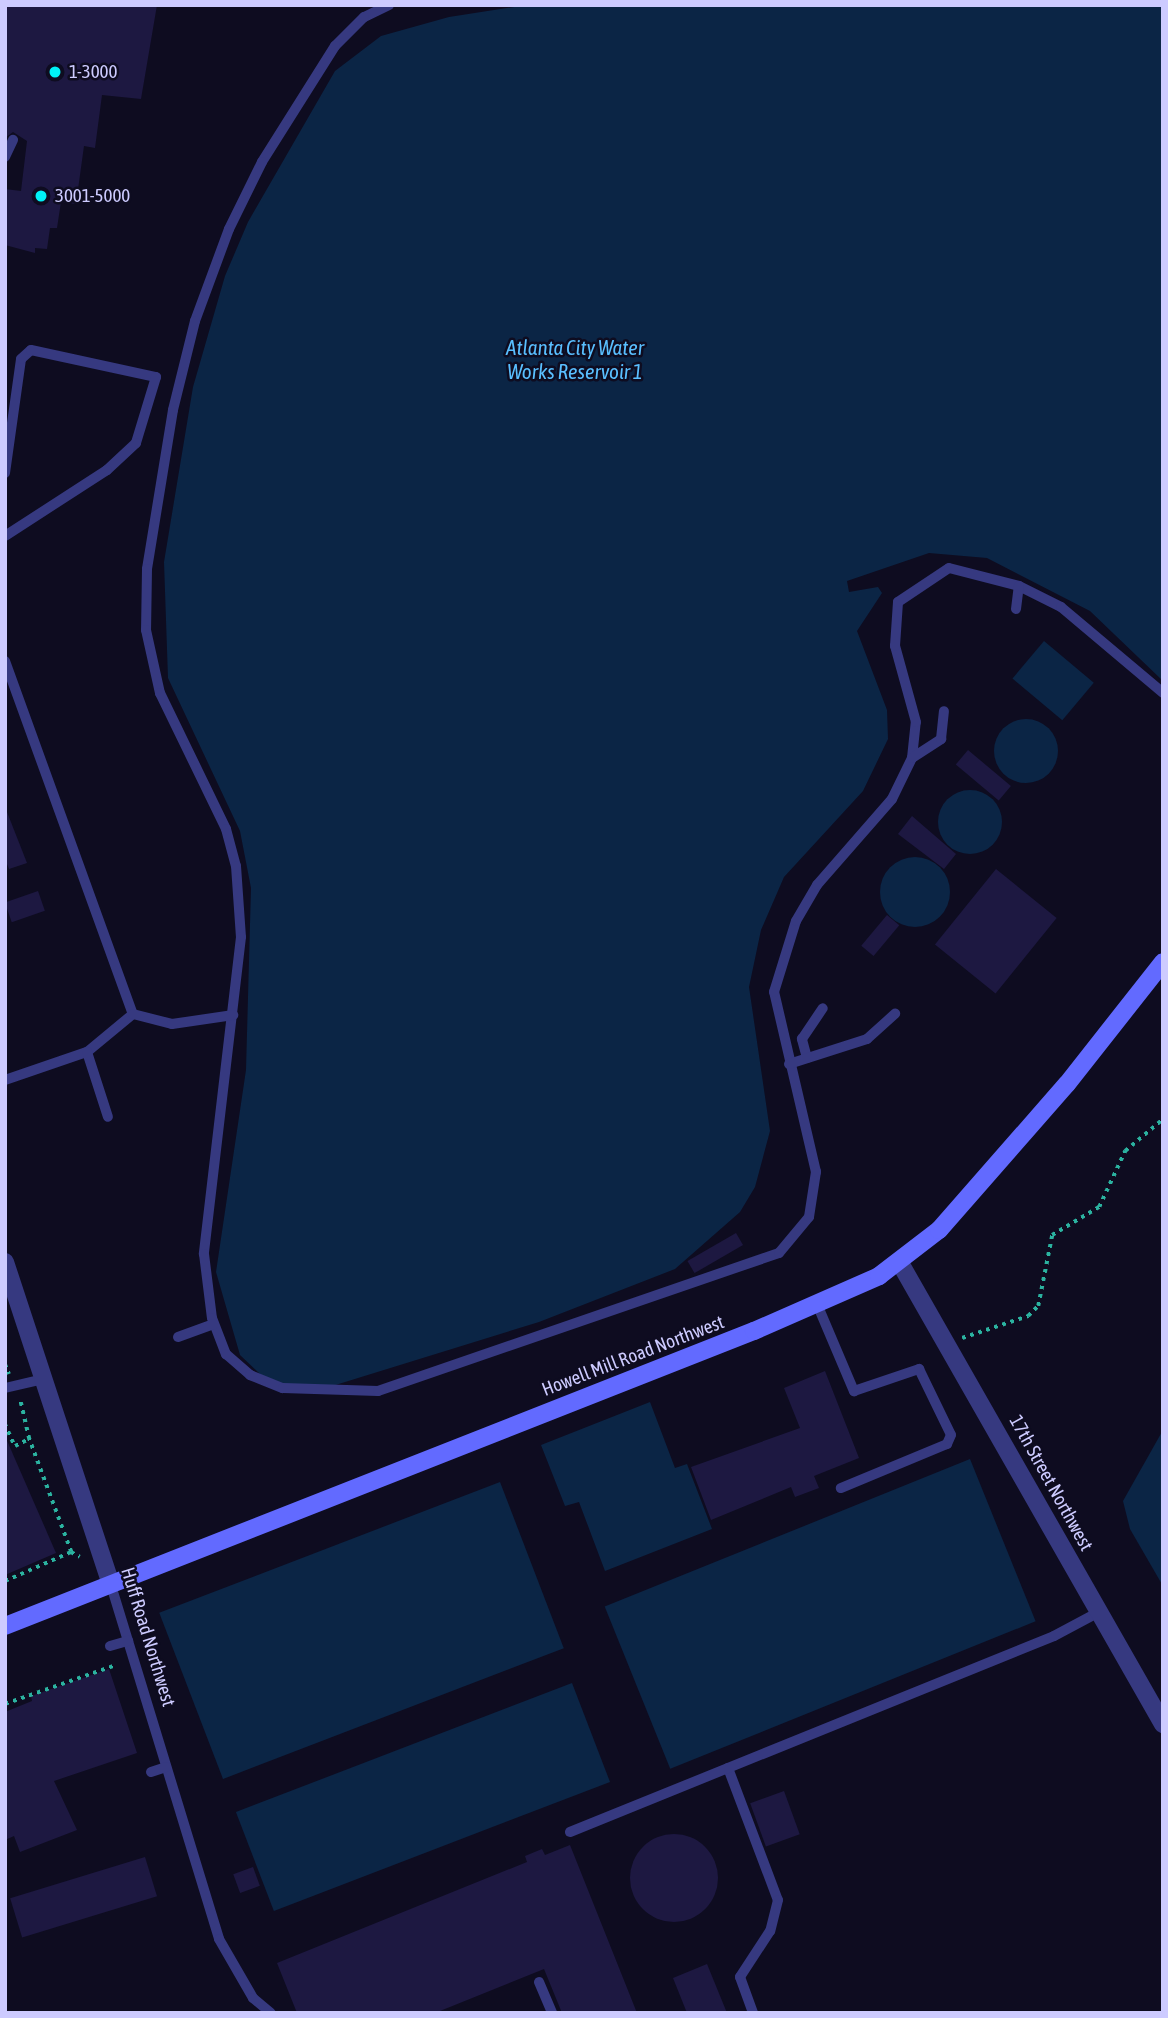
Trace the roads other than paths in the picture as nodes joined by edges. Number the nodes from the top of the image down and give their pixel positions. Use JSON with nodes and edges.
{"nodes":[{"id":1,"x":389,"y":5,"type":"edge"},
{"id":2,"x":13,"y":140,"type":"dead end"},
{"id":3,"x":5,"y":157,"type":"edge"},
{"id":4,"x":5,"y":473,"type":"edge"},
{"id":5,"x":5,"y":536,"type":"edge"},
{"id":6,"x":1019,"y":586,"type":"junction"},
{"id":7,"x":1016,"y":609,"type":"dead end"},
{"id":8,"x":5,"y":661,"type":"edge"},
{"id":9,"x":1163,"y":693,"type":"edge"},
{"id":10,"x":944,"y":712,"type":"dead end"},
{"id":11,"x":912,"y":758,"type":"junction"},
{"id":12,"x":1163,"y":962,"type":"edge"},
{"id":13,"x":823,"y":1008,"type":"dead end"},
{"id":14,"x":134,"y":1014,"type":"junction"},
{"id":15,"x":895,"y":1014,"type":"dead end"},
{"id":16,"x":233,"y":1015,"type":"junction"},
{"id":17,"x":87,"y":1052,"type":"junction"},
{"id":18,"x":807,"y":1058,"type":"junction"},
{"id":19,"x":789,"y":1064,"type":"junction"},
{"id":20,"x":5,"y":1080,"type":"edge"},
{"id":21,"x":108,"y":1117,"type":"dead end"},
{"id":22,"x":818,"y":1126,"type":"dead end"},
{"id":23,"x":807,"y":1131,"type":"junction"},
{"id":24,"x":5,"y":1262,"type":"edge"},
{"id":25,"x":900,"y":1263,"type":"junction"},
{"id":26,"x":817,"y":1304,"type":"junction"},
{"id":27,"x":214,"y":1324,"type":"junction"},
{"id":28,"x":178,"y":1337,"type":"dead end"},
{"id":29,"x":43,"y":1379,"type":"junction"},
{"id":30,"x":5,"y":1388,"type":"edge"},
{"id":31,"x":841,"y":1488,"type":"dead end"},
{"id":32,"x":110,"y":1583,"type":"junction"},
{"id":33,"x":1099,"y":1612,"type":"junction"},
{"id":34,"x":5,"y":1626,"type":"edge"},
{"id":35,"x":128,"y":1641,"type":"junction"},
{"id":36,"x":110,"y":1646,"type":"dead end"},
{"id":37,"x":1163,"y":1724,"type":"edge"},
{"id":38,"x":166,"y":1767,"type":"junction"},
{"id":39,"x":728,"y":1768,"type":"junction"},
{"id":40,"x":151,"y":1772,"type":"dead end"},
{"id":41,"x":570,"y":1832,"type":"dead end"},
{"id":42,"x":539,"y":1982,"type":"dead end"},
{"id":43,"x":271,"y":2013,"type":"edge"},
{"id":44,"x":552,"y":2013,"type":"edge"},
{"id":45,"x":753,"y":2013,"type":"edge"}],
"edges":[{"from":1,"to":16,"type":"lane"},
{"from":2,"to":3,"type":"lane"},
{"from":4,"to":5,"type":"lane"},
{"from":6,"to":7,"type":"lane"},
{"from":6,"to":9,"type":"lane"},
{"from":6,"to":11,"type":"lane"},
{"from":8,"to":14,"type":"lane"},
{"from":10,"to":11,"type":"lane"},
{"from":11,"to":19,"type":"lane"},
{"from":12,"to":25,"type":"main road","name":"Howell Mill Road Northwest"},
{"from":13,"to":18,"type":"lane"},
{"from":14,"to":16,"type":"lane"},
{"from":14,"to":17,"type":"lane"},
{"from":15,"to":18,"type":"lane"},
{"from":16,"to":27,"type":"lane"},
{"from":17,"to":20,"type":"lane"},
{"from":17,"to":21,"type":"lane"},
{"from":18,"to":19,"type":"lane"},
{"from":19,"to":23,"type":"lane"},
{"from":22,"to":23,"type":"lane"},
{"from":23,"to":27,"type":"lane"},
{"from":24,"to":29,"type":"street","name":"Huff Road Northwest"},
{"from":25,"to":26,"type":"main road","name":"Howell Mill Road Northwest"},
{"from":25,"to":33,"type":"street","name":"17th Street Northwest"},
{"from":26,"to":31,"type":"lane"},
{"from":26,"to":32,"type":"main road","name":"Howell Mill Road Northwest"},
{"from":27,"to":28,"type":"lane"},
{"from":29,"to":30,"type":"lane"},
{"from":29,"to":32,"type":"street","name":"Huff Road Northwest"},
{"from":32,"to":34,"type":"main road","name":"Howell Mill Road Northwest"},
{"from":32,"to":35,"type":"lane","name":"Huff Road Northwest"},
{"from":33,"to":37,"type":"street","name":"17th Street Northwest"},
{"from":33,"to":39,"type":"lane"},
{"from":35,"to":36,"type":"lane"},
{"from":35,"to":38,"type":"lane","name":"Huff Road Northwest"},
{"from":38,"to":40,"type":"lane"},
{"from":38,"to":43,"type":"lane","name":"Huff Road Northwest"},
{"from":39,"to":41,"type":"lane"},
{"from":39,"to":45,"type":"lane"},
{"from":42,"to":44,"type":"lane"}]}
